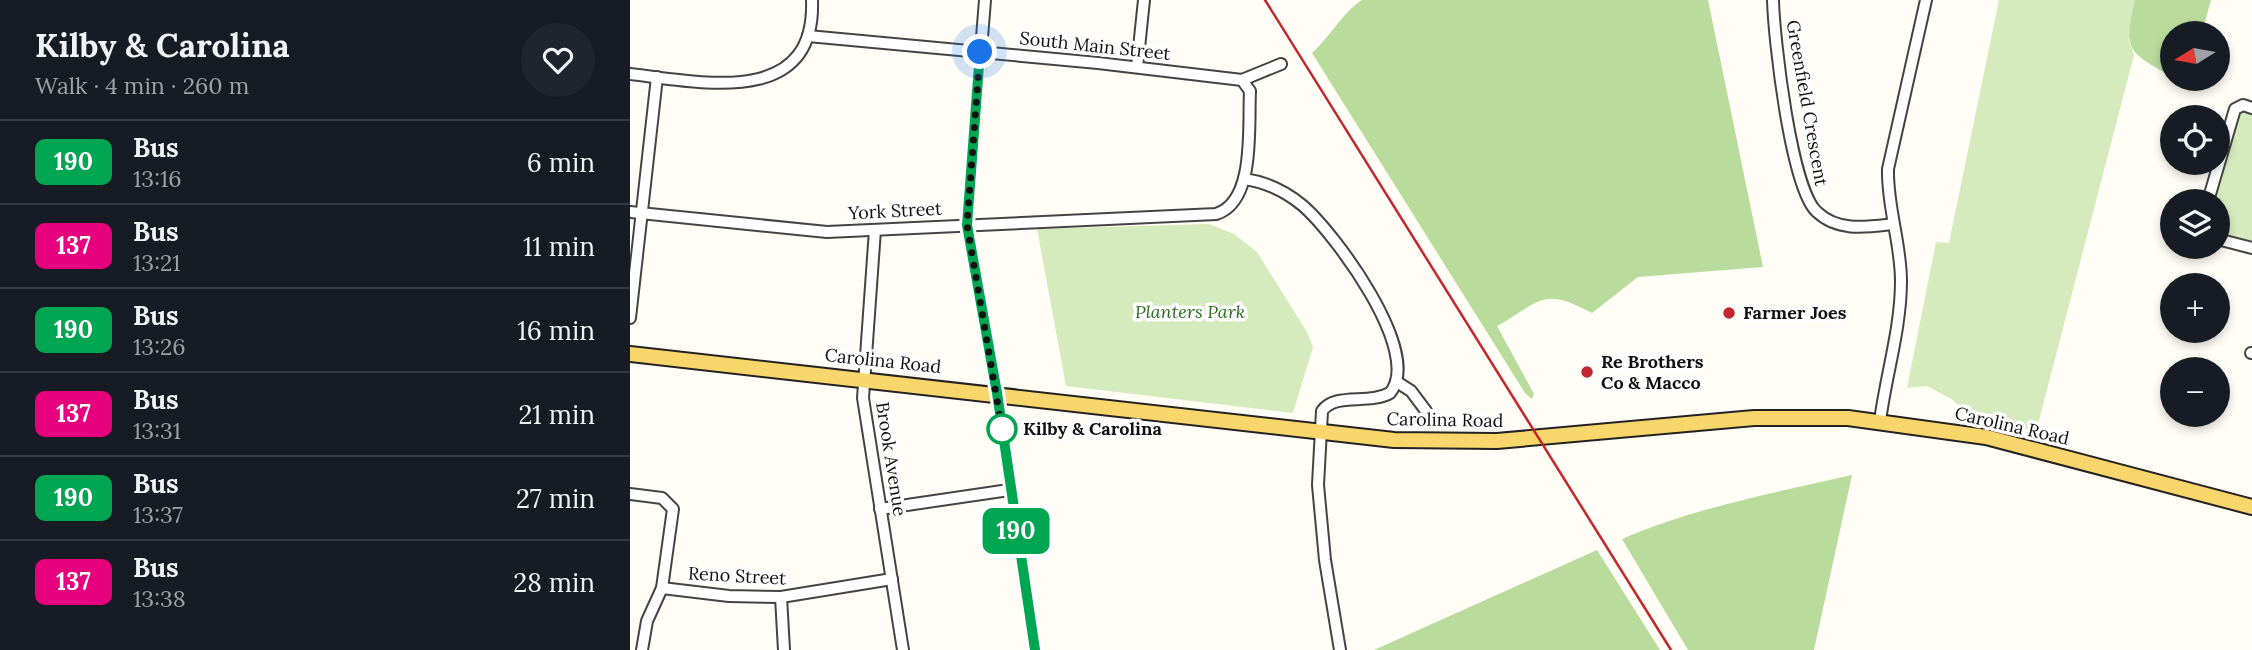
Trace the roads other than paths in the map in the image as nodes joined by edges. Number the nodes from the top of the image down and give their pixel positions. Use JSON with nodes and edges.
{"nodes":[{"id":1,"x":812,"y":0,"type":"edge"},
{"id":2,"x":985,"y":0,"type":"edge"},
{"id":3,"x":1144,"y":0,"type":"edge"},
{"id":4,"x":1773,"y":0,"type":"edge"},
{"id":5,"x":1926,"y":0,"type":"edge"},
{"id":6,"x":808,"y":36,"type":"junction"},
{"id":7,"x":980,"y":52,"type":"junction"},
{"id":8,"x":1281,"y":64,"type":"dead end"},
{"id":9,"x":1138,"y":67,"type":"junction"},
{"id":10,"x":630,"y":75,"type":"edge"},
{"id":11,"x":657,"y":77,"type":"junction"},
{"id":12,"x":1242,"y":80,"type":"junction"},
{"id":13,"x":2252,"y":108,"type":"edge"},
{"id":14,"x":1244,"y":179,"type":"junction"},
{"id":15,"x":2212,"y":189,"type":"edge"},
{"id":16,"x":636,"y":213,"type":"edge"},
{"id":17,"x":1893,"y":223,"type":"junction"},
{"id":18,"x":967,"y":225,"type":"junction"},
{"id":19,"x":875,"y":230,"type":"junction"},
{"id":20,"x":2230,"y":242,"type":"edge"},
{"id":21,"x":2252,"y":248,"type":"edge"},
{"id":22,"x":630,"y":318,"type":"edge"},
{"id":23,"x":630,"y":354,"type":"edge"},
{"id":24,"x":866,"y":379,"type":"junction"},
{"id":25,"x":1397,"y":382,"type":"junction"},
{"id":26,"x":997,"y":393,"type":"junction"},
{"id":27,"x":1426,"y":411,"type":"dead end"},
{"id":28,"x":1880,"y":421,"type":"junction"},
{"id":29,"x":1321,"y":433,"type":"junction"},
{"id":30,"x":1009,"y":490,"type":"junction"},
{"id":31,"x":630,"y":494,"type":"edge"},
{"id":32,"x":2252,"y":507,"type":"edge"},
{"id":33,"x":880,"y":509,"type":"junction"},
{"id":34,"x":892,"y":579,"type":"junction"},
{"id":35,"x":662,"y":588,"type":"junction"},
{"id":36,"x":781,"y":597,"type":"junction"},
{"id":37,"x":642,"y":650,"type":"edge"},
{"id":38,"x":785,"y":650,"type":"edge"},
{"id":39,"x":903,"y":650,"type":"edge"},
{"id":40,"x":1035,"y":650,"type":"edge"},
{"id":41,"x":1340,"y":650,"type":"edge"}],
"edges":[{"from":1,"to":6,"type":"street"},
{"from":2,"to":7,"type":"street"},
{"from":3,"to":9,"type":"street"},
{"from":4,"to":17,"type":"street","name":"Greenfield Crescent"},
{"from":5,"to":17,"type":"street"},
{"from":6,"to":7,"type":"street","name":"South Main Street"},
{"from":6,"to":11,"type":"street"},
{"from":7,"to":9,"type":"street","name":"South Main Street"},
{"from":7,"to":18,"type":"street"},
{"from":8,"to":12,"type":"street","name":"South Main Street"},
{"from":9,"to":12,"type":"street","name":"South Main Street"},
{"from":10,"to":11,"type":"street"},
{"from":11,"to":16,"type":"street"},
{"from":12,"to":14,"type":"street"},
{"from":13,"to":15,"type":"street"},
{"from":14,"to":18,"type":"street","name":"York Street"},
{"from":14,"to":25,"type":"street"},
{"from":16,"to":19,"type":"street","name":"York Street"},
{"from":16,"to":22,"type":"street"},
{"from":17,"to":28,"type":"street"},
{"from":18,"to":19,"type":"street","name":"York Street"},
{"from":18,"to":26,"type":"street"},
{"from":19,"to":24,"type":"street","name":"Brook Avenue"},
{"from":20,"to":21,"type":"street"},
{"from":23,"to":24,"type":"main road","name":"Carolina Road"},
{"from":24,"to":26,"type":"main road","name":"Carolina Road"},
{"from":24,"to":33,"type":"street","name":"Brook Avenue"},
{"from":25,"to":27,"type":"street"},
{"from":25,"to":29,"type":"street"},
{"from":26,"to":29,"type":"main road","name":"Carolina Road"},
{"from":26,"to":30,"type":"street"},
{"from":28,"to":29,"type":"main road","name":"Carolina Road"},
{"from":28,"to":32,"type":"main road","name":"Carolina Road"},
{"from":29,"to":41,"type":"street"},
{"from":30,"to":33,"type":"street"},
{"from":30,"to":40,"type":"street"},
{"from":31,"to":35,"type":"street"},
{"from":33,"to":34,"type":"street","name":"Brook Avenue"},
{"from":34,"to":36,"type":"street","name":"Reno Street"},
{"from":34,"to":39,"type":"street","name":"Brook Avenue"},
{"from":35,"to":36,"type":"street","name":"Reno Street"},
{"from":35,"to":37,"type":"street"},
{"from":36,"to":38,"type":"street"}]}
